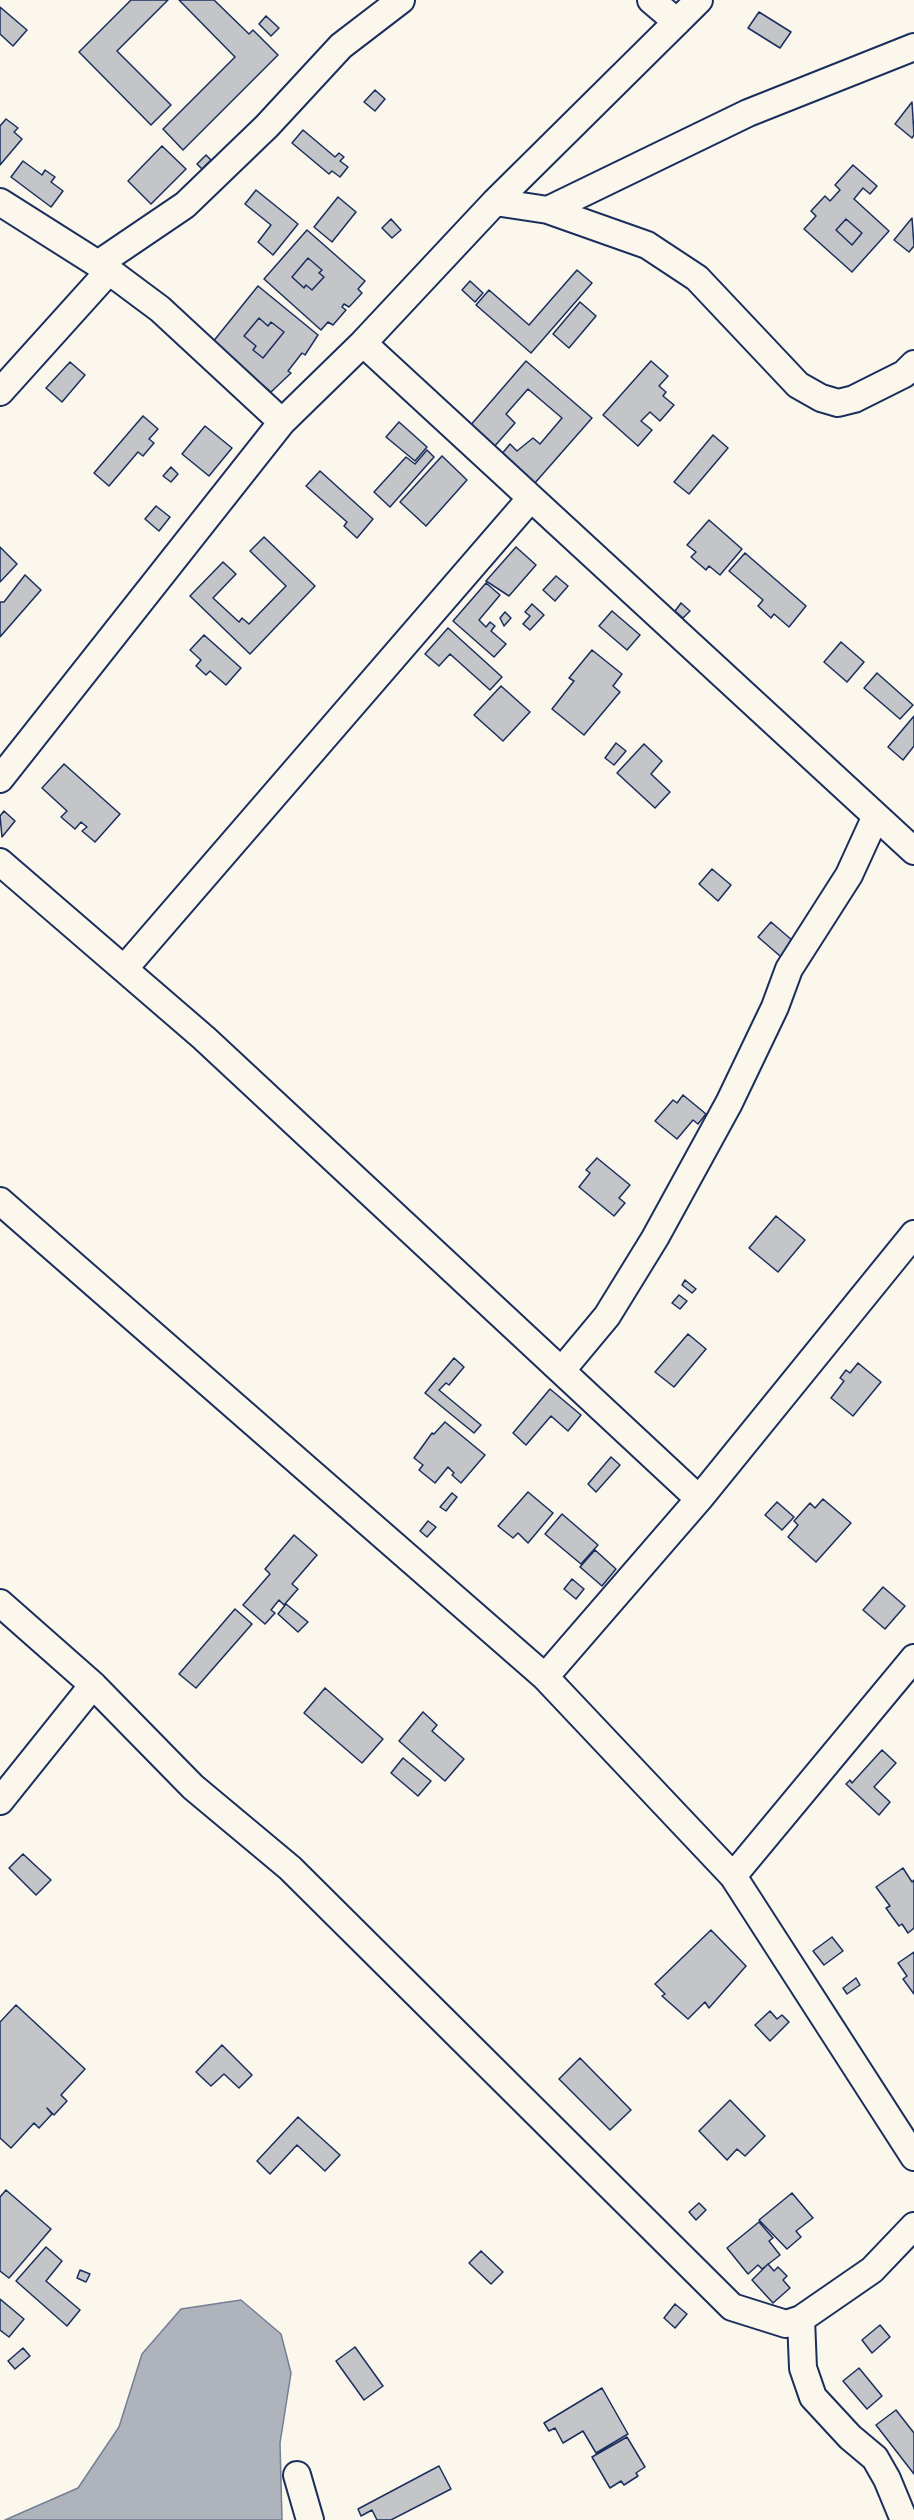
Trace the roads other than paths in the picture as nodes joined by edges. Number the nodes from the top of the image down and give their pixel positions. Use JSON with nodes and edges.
{"nodes":[{"id":1,"x":401,"y":0,"type":"edge"},
{"id":2,"x":651,"y":0,"type":"edge"},
{"id":3,"x":699,"y":0,"type":"edge"},
{"id":4,"x":677,"y":22,"type":"junction"},
{"id":5,"x":914,"y":47,"type":"edge"},
{"id":6,"x":0,"y":202,"type":"edge"},
{"id":7,"x":495,"y":202,"type":"junction"},
{"id":8,"x":548,"y":210,"type":"junction"},
{"id":9,"x":104,"y":267,"type":"junction"},
{"id":10,"x":363,"y":343,"type":"junction"},
{"id":11,"x":914,"y":364,"type":"edge"},
{"id":12,"x":0,"y":392,"type":"edge"},
{"id":13,"x":282,"y":422,"type":"junction"},
{"id":14,"x":531,"y":498,"type":"junction"},
{"id":15,"x":0,"y":779,"type":"edge"},
{"id":16,"x":876,"y":816,"type":"junction"},
{"id":17,"x":914,"y":851,"type":"edge"},
{"id":18,"x":0,"y":862,"type":"edge"},
{"id":19,"x":124,"y":969,"type":"junction"},
{"id":20,"x":0,"y":1201,"type":"edge"},
{"id":21,"x":914,"y":1234,"type":"edge"},
{"id":22,"x":562,"y":1370,"type":"junction"},
{"id":23,"x":699,"y":1499,"type":"junction"},
{"id":24,"x":0,"y":1603,"type":"edge"},
{"id":25,"x":914,"y":1658,"type":"edge"},
{"id":26,"x":545,"y":1677,"type":"junction"},
{"id":27,"x":93,"y":1685,"type":"junction"},
{"id":28,"x":0,"y":1801,"type":"edge"},
{"id":29,"x":733,"y":1876,"type":"junction"},
{"id":30,"x":914,"y":2157,"type":"edge"},
{"id":31,"x":914,"y":2226,"type":"edge"},
{"id":32,"x":801,"y":2319,"type":"junction"},
{"id":33,"x":297,"y":2475,"type":"dead end"},
{"id":34,"x":310,"y":2520,"type":"edge"},
{"id":35,"x":904,"y":2520,"type":"edge"}],
"edges":[{"from":1,"to":9,"type":"street"},
{"from":2,"to":4,"type":"street"},
{"from":3,"to":4,"type":"street"},
{"from":4,"to":7,"type":"street"},
{"from":5,"to":8,"type":"street"},
{"from":6,"to":9,"type":"street"},
{"from":7,"to":8,"type":"street"},
{"from":7,"to":10,"type":"street"},
{"from":8,"to":11,"type":"street"},
{"from":9,"to":12,"type":"street"},
{"from":9,"to":13,"type":"street"},
{"from":10,"to":13,"type":"street"},
{"from":10,"to":14,"type":"street"},
{"from":13,"to":15,"type":"street"},
{"from":14,"to":16,"type":"street"},
{"from":14,"to":19,"type":"street"},
{"from":16,"to":17,"type":"street"},
{"from":16,"to":22,"type":"street"},
{"from":18,"to":19,"type":"street"},
{"from":19,"to":22,"type":"street"},
{"from":20,"to":26,"type":"street"},
{"from":21,"to":23,"type":"street"},
{"from":22,"to":23,"type":"street"},
{"from":23,"to":26,"type":"street"},
{"from":24,"to":27,"type":"street"},
{"from":25,"to":29,"type":"street"},
{"from":26,"to":29,"type":"street"},
{"from":27,"to":28,"type":"street"},
{"from":27,"to":32,"type":"street"},
{"from":29,"to":30,"type":"street"},
{"from":31,"to":32,"type":"street"},
{"from":32,"to":35,"type":"street"},
{"from":33,"to":34,"type":"street"}]}
